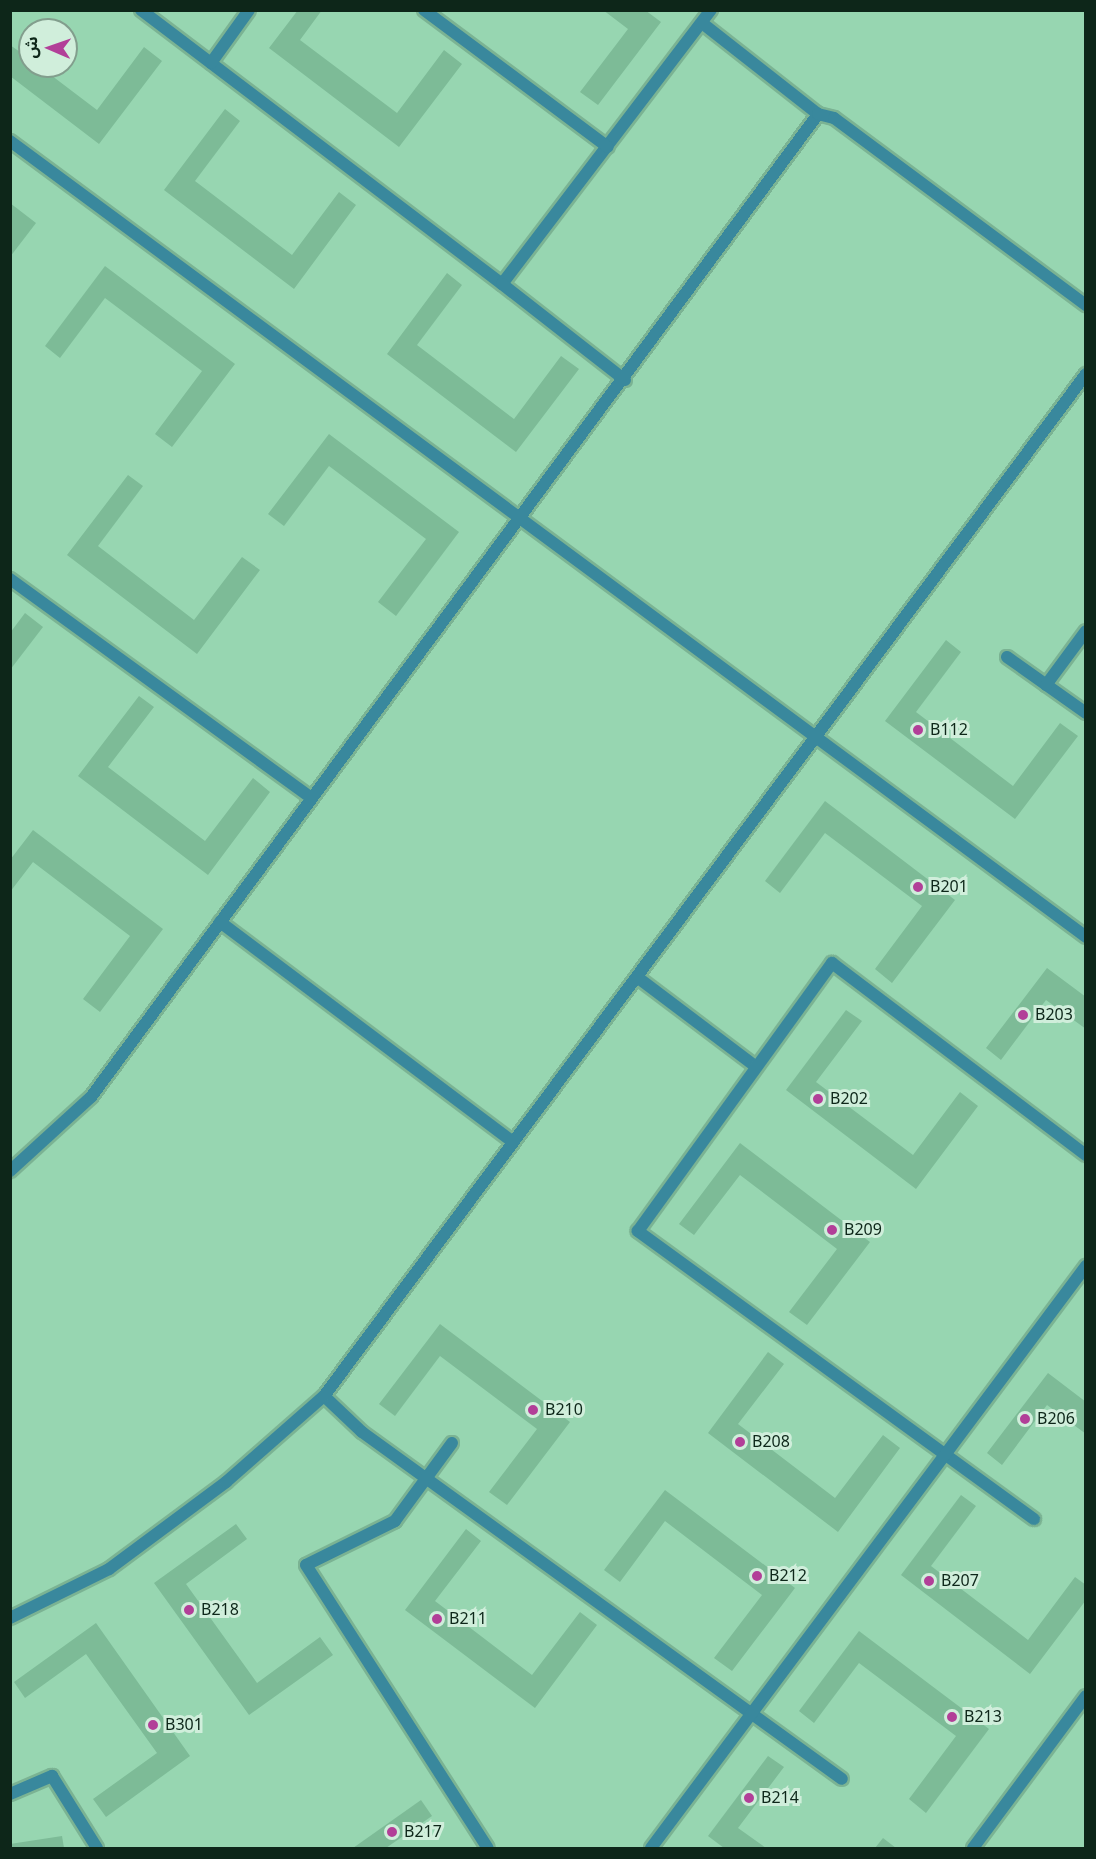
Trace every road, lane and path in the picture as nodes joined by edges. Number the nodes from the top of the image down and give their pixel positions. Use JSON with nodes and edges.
{"nodes":[{"id":1,"x":141,"y":10,"type":"edge"},
{"id":2,"x":249,"y":10,"type":"edge"},
{"id":3,"x":424,"y":10,"type":"edge"},
{"id":4,"x":711,"y":10,"type":"edge"},
{"id":5,"x":702,"y":23,"type":"junction"},
{"id":6,"x":211,"y":63,"type":"junction"},
{"id":7,"x":818,"y":114,"type":"junction"},
{"id":8,"x":10,"y":141,"type":"edge"},
{"id":9,"x":608,"y":147,"type":"junction"},
{"id":10,"x":502,"y":284,"type":"junction"},
{"id":11,"x":1086,"y":305,"type":"edge"},
{"id":12,"x":1086,"y":374,"type":"edge"},
{"id":13,"x":625,"y":380,"type":"junction"},
{"id":14,"x":518,"y":519,"type":"junction"},
{"id":15,"x":10,"y":579,"type":"edge"},
{"id":16,"x":1086,"y":631,"type":"edge"},
{"id":17,"x":1007,"y":657,"type":"dead end"},
{"id":18,"x":1046,"y":685,"type":"junction"},
{"id":19,"x":1086,"y":713,"type":"edge"},
{"id":20,"x":814,"y":738,"type":"junction"},
{"id":21,"x":311,"y":798,"type":"junction"},
{"id":22,"x":220,"y":922,"type":"junction"},
{"id":23,"x":1086,"y":937,"type":"edge"},
{"id":24,"x":637,"y":976,"type":"junction"},
{"id":25,"x":755,"y":1066,"type":"junction"},
{"id":26,"x":513,"y":1142,"type":"junction"},
{"id":27,"x":1086,"y":1155,"type":"edge"},
{"id":28,"x":10,"y":1171,"type":"edge"},
{"id":29,"x":1086,"y":1266,"type":"edge"},
{"id":30,"x":324,"y":1396,"type":"junction"},
{"id":31,"x":452,"y":1443,"type":"dead end"},
{"id":32,"x":945,"y":1455,"type":"junction"},
{"id":33,"x":426,"y":1478,"type":"junction"},
{"id":34,"x":1034,"y":1519,"type":"dead end"},
{"id":35,"x":10,"y":1618,"type":"edge"},
{"id":36,"x":1086,"y":1696,"type":"edge"},
{"id":37,"x":751,"y":1714,"type":"junction"},
{"id":38,"x":842,"y":1779,"type":"dead end"},
{"id":39,"x":10,"y":1794,"type":"edge"},
{"id":40,"x":97,"y":1848,"type":"edge"},
{"id":41,"x":488,"y":1848,"type":"edge"},
{"id":42,"x":651,"y":1848,"type":"edge"},
{"id":43,"x":973,"y":1848,"type":"edge"}],
"edges":[{"from":1,"to":6,"type":"street"},
{"from":2,"to":6,"type":"street"},
{"from":3,"to":9,"type":"street"},
{"from":4,"to":5,"type":"street"},
{"from":5,"to":7,"type":"street"},
{"from":5,"to":9,"type":"street"},
{"from":6,"to":10,"type":"street"},
{"from":7,"to":11,"type":"street"},
{"from":7,"to":13,"type":"street"},
{"from":8,"to":14,"type":"street"},
{"from":9,"to":10,"type":"street"},
{"from":10,"to":13,"type":"street"},
{"from":12,"to":20,"type":"street"},
{"from":13,"to":14,"type":"street"},
{"from":14,"to":20,"type":"street"},
{"from":14,"to":21,"type":"street"},
{"from":15,"to":21,"type":"street"},
{"from":16,"to":18,"type":"street"},
{"from":17,"to":18,"type":"street"},
{"from":18,"to":19,"type":"street"},
{"from":20,"to":23,"type":"street"},
{"from":20,"to":24,"type":"street"},
{"from":21,"to":22,"type":"street"},
{"from":22,"to":26,"type":"street"},
{"from":22,"to":28,"type":"street"},
{"from":24,"to":25,"type":"street"},
{"from":24,"to":26,"type":"street"},
{"from":25,"to":27,"type":"street"},
{"from":25,"to":32,"type":"street"},
{"from":26,"to":30,"type":"street"},
{"from":29,"to":32,"type":"street"},
{"from":30,"to":33,"type":"street"},
{"from":30,"to":35,"type":"street"},
{"from":31,"to":33,"type":"street"},
{"from":32,"to":34,"type":"street"},
{"from":32,"to":37,"type":"street"},
{"from":33,"to":37,"type":"street"},
{"from":33,"to":41,"type":"street"},
{"from":36,"to":43,"type":"street"},
{"from":37,"to":38,"type":"street"},
{"from":37,"to":42,"type":"street"},
{"from":39,"to":40,"type":"street"}]}
